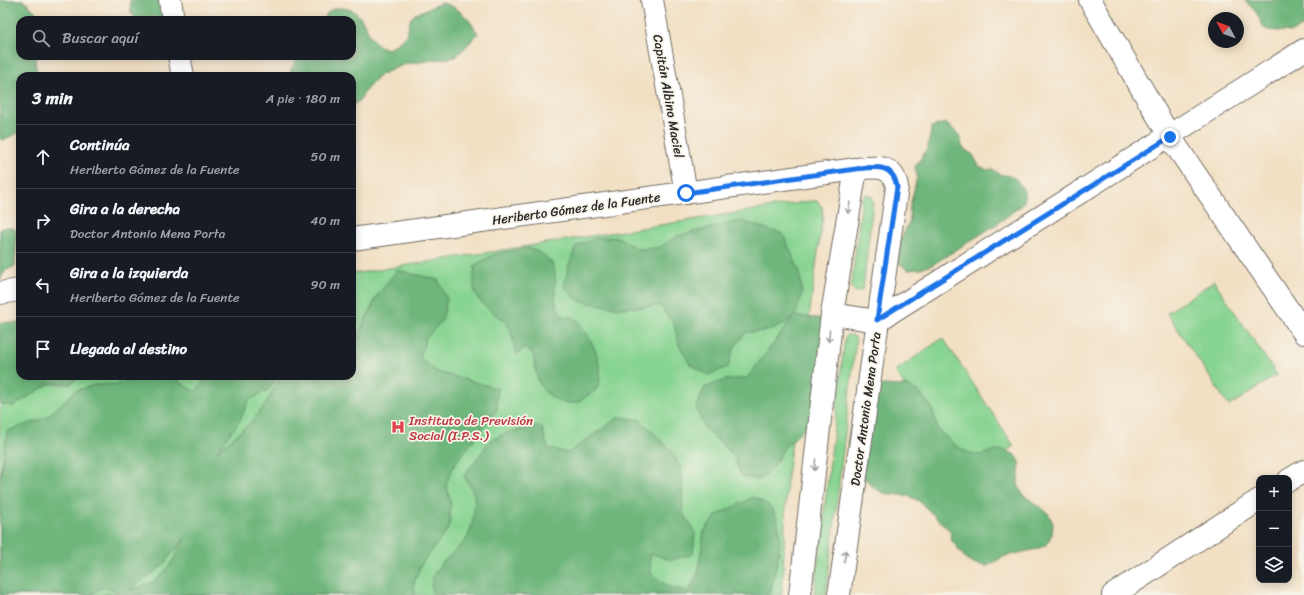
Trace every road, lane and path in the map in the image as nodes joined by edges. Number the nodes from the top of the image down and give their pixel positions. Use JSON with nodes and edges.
{"nodes":[{"id":1,"x":170,"y":0,"type":"edge"},
{"id":2,"x":652,"y":0,"type":"edge"},
{"id":3,"x":1090,"y":0,"type":"edge"},
{"id":4,"x":172,"y":16,"type":"edge"},
{"id":5,"x":1304,"y":50,"type":"edge"},
{"id":6,"x":180,"y":60,"type":"edge"},
{"id":7,"x":182,"y":72,"type":"edge"},
{"id":8,"x":1170,"y":137,"type":"junction"},
{"id":9,"x":856,"y":169,"type":"junction"},
{"id":10,"x":894,"y":175,"type":"joint"},
{"id":11,"x":686,"y":193,"type":"junction"},
{"id":12,"x":356,"y":238,"type":"edge"},
{"id":13,"x":16,"y":291,"type":"edge"},
{"id":14,"x":0,"y":293,"type":"edge"},
{"id":15,"x":832,"y":314,"type":"junction"},
{"id":16,"x":877,"y":320,"type":"junction"},
{"id":17,"x":1304,"y":333,"type":"edge"},
{"id":18,"x":1304,"y":470,"type":"edge"},
{"id":19,"x":1292,"y":478,"type":"edge"},
{"id":20,"x":1256,"y":502,"type":"edge"},
{"id":21,"x":800,"y":595,"type":"edge"},
{"id":22,"x":840,"y":595,"type":"edge"},
{"id":23,"x":1113,"y":595,"type":"edge"}],
"edges":[{"from":1,"to":4,"type":"street"},
{"from":2,"to":11,"type":"street","name":"Capitán Albino Maciel"},
{"from":3,"to":8,"type":"street"},
{"from":5,"to":8,"type":"street"},
{"from":6,"to":7,"type":"street"},
{"from":8,"to":16,"type":"street"},
{"from":8,"to":17,"type":"street"},
{"from":9,"to":10,"type":"street","name":"Heriberto Gómez de la Fuente"},
{"from":9,"to":11,"type":"street","name":"Heriberto Gómez de la Fuente"},
{"from":9,"to":15,"type":"street","one_way":true},
{"from":10,"to":16,"type":"street","name":"Doctor Antonio Mena Porta"},
{"from":11,"to":12,"type":"street","name":"Heriberto Gómez de la Fuente"},
{"from":13,"to":14,"type":"street"},
{"from":15,"to":16,"type":"street"},
{"from":15,"to":21,"type":"street","one_way":true},
{"from":22,"to":16,"type":"street","name":"Doctor Antonio Mena Porta","one_way":true},
{"from":18,"to":19,"type":"street"},
{"from":20,"to":23,"type":"street"}]}
